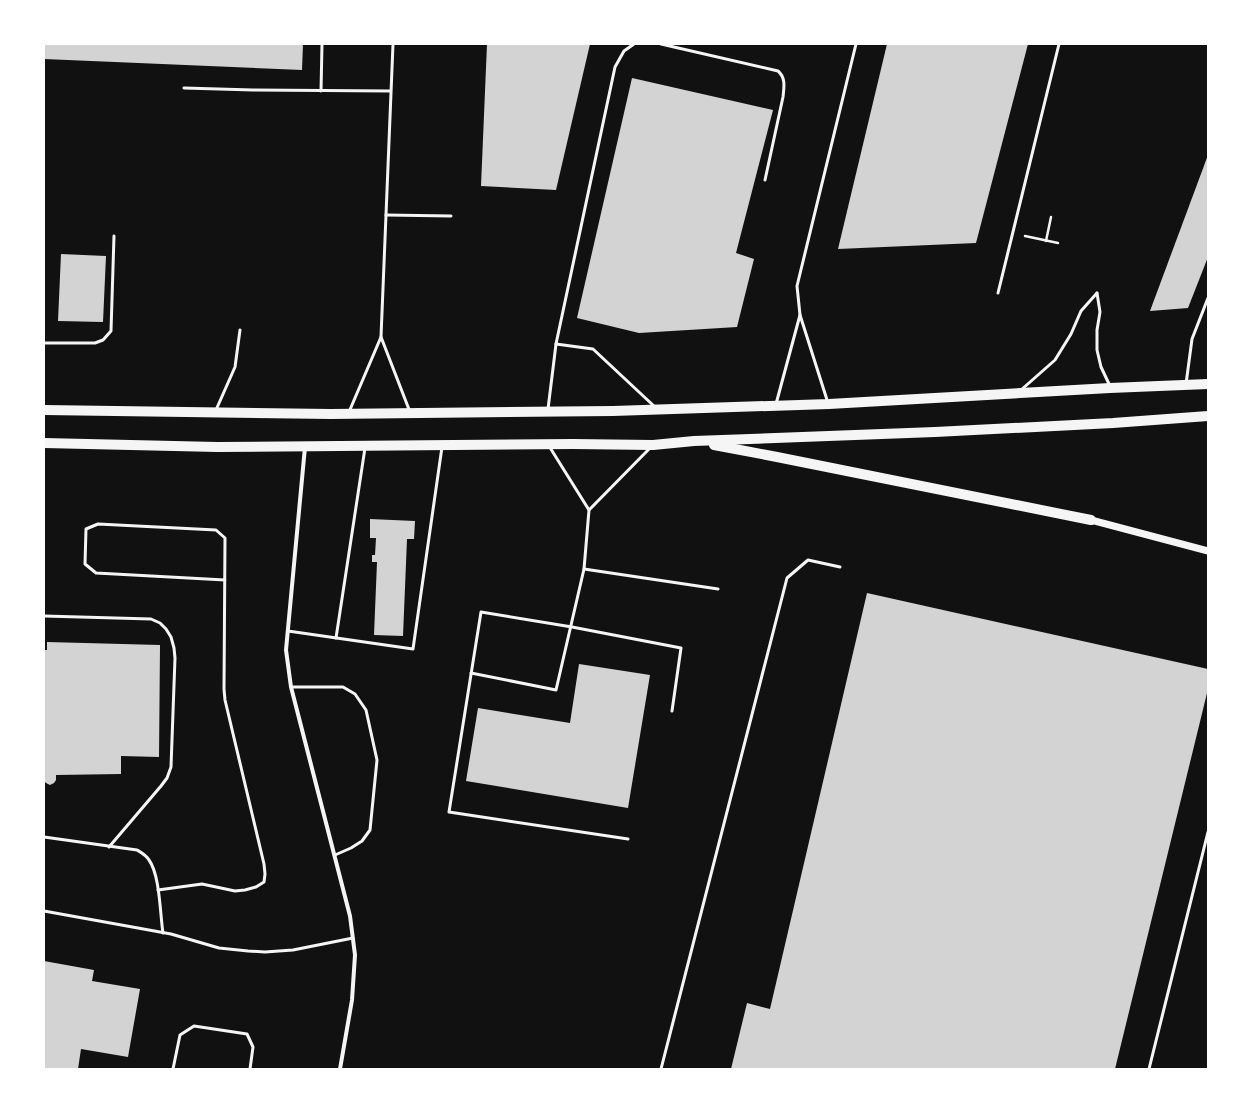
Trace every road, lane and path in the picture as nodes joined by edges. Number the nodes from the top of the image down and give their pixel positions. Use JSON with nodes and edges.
{"nodes":[{"id":1,"x":322,"y":44,"type":"edge"},
{"id":2,"x":393,"y":44,"type":"edge"},
{"id":3,"x":634,"y":44,"type":"edge"},
{"id":4,"x":661,"y":44,"type":"edge"},
{"id":5,"x":856,"y":44,"type":"edge"},
{"id":6,"x":1059,"y":44,"type":"edge"},
{"id":7,"x":184,"y":88,"type":"dead end"},
{"id":8,"x":321,"y":91,"type":"junction"},
{"id":9,"x":390,"y":91,"type":"junction"},
{"id":10,"x":765,"y":180,"type":"dead end"},
{"id":11,"x":386,"y":215,"type":"junction"},
{"id":12,"x":451,"y":216,"type":"dead end"},
{"id":13,"x":1051,"y":217,"type":"dead end"},
{"id":14,"x":114,"y":236,"type":"dead end"},
{"id":15,"x":1025,"y":236,"type":"dead end"},
{"id":16,"x":1046,"y":241,"type":"junction"},
{"id":17,"x":1058,"y":243,"type":"dead end"},
{"id":18,"x":998,"y":293,"type":"dead end"},
{"id":19,"x":1208,"y":298,"type":"edge"},
{"id":20,"x":800,"y":314,"type":"junction"},
{"id":21,"x":240,"y":330,"type":"dead end"},
{"id":22,"x":381,"y":337,"type":"junction"},
{"id":23,"x":44,"y":343,"type":"edge"},
{"id":24,"x":556,"y":344,"type":"junction"},
{"id":25,"x":1208,"y":384,"type":"edge"},
{"id":26,"x":1186,"y":385,"type":"junction"},
{"id":27,"x":1110,"y":388,"type":"junction"},
{"id":28,"x":1018,"y":392,"type":"junction"},
{"id":29,"x":829,"y":404,"type":"junction"},
{"id":30,"x":776,"y":406,"type":"junction"},
{"id":31,"x":44,"y":410,"type":"edge"},
{"id":32,"x":658,"y":410,"type":"junction"},
{"id":33,"x":547,"y":411,"type":"junction"},
{"id":34,"x":215,"y":413,"type":"junction"},
{"id":35,"x":411,"y":413,"type":"junction"},
{"id":36,"x":348,"y":414,"type":"junction"},
{"id":37,"x":1208,"y":416,"type":"edge"},
{"id":38,"x":694,"y":441,"type":"junction"},
{"id":39,"x":44,"y":443,"type":"edge"},
{"id":40,"x":548,"y":444,"type":"junction"},
{"id":41,"x":653,"y":445,"type":"junction"},
{"id":42,"x":365,"y":446,"type":"junction"},
{"id":43,"x":442,"y":446,"type":"junction"},
{"id":44,"x":305,"y":447,"type":"junction"},
{"id":45,"x":588,"y":510,"type":"junction"},
{"id":46,"x":1091,"y":520,"type":"joint"},
{"id":47,"x":1208,"y":551,"type":"edge"},
{"id":48,"x":840,"y":567,"type":"dead end"},
{"id":49,"x":584,"y":569,"type":"junction"},
{"id":50,"x":225,"y":580,"type":"junction"},
{"id":51,"x":718,"y":590,"type":"dead end"},
{"id":52,"x":44,"y":616,"type":"edge"},
{"id":53,"x":572,"y":627,"type":"junction"},
{"id":54,"x":288,"y":631,"type":"junction"},
{"id":55,"x":336,"y":638,"type":"junction"},
{"id":56,"x":471,"y":673,"type":"junction"},
{"id":57,"x":291,"y":687,"type":"junction"},
{"id":58,"x":672,"y":711,"type":"dead end"},
{"id":59,"x":1208,"y":832,"type":"edge"},
{"id":60,"x":44,"y":837,"type":"edge"},
{"id":61,"x":628,"y":839,"type":"dead end"},
{"id":62,"x":110,"y":847,"type":"junction"},
{"id":63,"x":335,"y":855,"type":"junction"},
{"id":64,"x":158,"y":890,"type":"junction"},
{"id":65,"x":44,"y":911,"type":"edge"},
{"id":66,"x":162,"y":933,"type":"junction"},
{"id":67,"x":353,"y":938,"type":"junction"},
{"id":68,"x":174,"y":1069,"type":"edge"},
{"id":69,"x":250,"y":1069,"type":"edge"},
{"id":70,"x":340,"y":1069,"type":"edge"},
{"id":71,"x":661,"y":1069,"type":"edge"},
{"id":72,"x":1149,"y":1069,"type":"edge"}],
"edges":[{"from":1,"to":8,"type":"lane"},
{"from":2,"to":9,"type":"lane"},
{"from":3,"to":24,"type":"lane"},
{"from":4,"to":10,"type":"lane"},
{"from":5,"to":20,"type":"lane"},
{"from":6,"to":18,"type":"lane"},
{"from":7,"to":8,"type":"lane"},
{"from":8,"to":9,"type":"lane"},
{"from":9,"to":11,"type":"lane"},
{"from":11,"to":12,"type":"lane"},
{"from":11,"to":22,"type":"lane"},
{"from":13,"to":16,"type":"path"},
{"from":14,"to":23,"type":"lane"},
{"from":15,"to":16,"type":"path"},
{"from":16,"to":17,"type":"path"},
{"from":19,"to":26,"type":"lane"},
{"from":20,"to":29,"type":"lane"},
{"from":20,"to":30,"type":"lane"},
{"from":21,"to":34,"type":"lane"},
{"from":22,"to":35,"type":"lane"},
{"from":22,"to":36,"type":"lane"},
{"from":24,"to":32,"type":"lane"},
{"from":24,"to":33,"type":"lane"},
{"from":25,"to":26,"type":"main road"},
{"from":26,"to":27,"type":"main road"},
{"from":27,"to":28,"type":"main road"},
{"from":27,"to":28,"type":"lane"},
{"from":28,"to":29,"type":"main road"},
{"from":29,"to":30,"type":"main road"},
{"from":30,"to":32,"type":"main road"},
{"from":31,"to":34,"type":"main road"},
{"from":32,"to":33,"type":"main road"},
{"from":33,"to":35,"type":"main road"},
{"from":34,"to":36,"type":"main road"},
{"from":35,"to":36,"type":"main road"},
{"from":37,"to":38,"type":"main road"},
{"from":38,"to":41,"type":"main road"},
{"from":38,"to":46,"type":"main road"},
{"from":39,"to":44,"type":"main road"},
{"from":40,"to":41,"type":"main road"},
{"from":40,"to":43,"type":"main road"},
{"from":40,"to":45,"type":"lane"},
{"from":41,"to":45,"type":"lane"},
{"from":42,"to":43,"type":"main road"},
{"from":42,"to":44,"type":"main road"},
{"from":42,"to":55,"type":"lane"},
{"from":43,"to":55,"type":"lane"},
{"from":44,"to":54,"type":"street"},
{"from":45,"to":49,"type":"lane"},
{"from":46,"to":47,"type":"street"},
{"from":48,"to":71,"type":"lane"},
{"from":49,"to":51,"type":"lane"},
{"from":49,"to":53,"type":"lane"},
{"from":50,"to":50,"type":"lane"},
{"from":50,"to":64,"type":"lane"},
{"from":52,"to":62,"type":"lane"},
{"from":53,"to":56,"type":"lane"},
{"from":53,"to":56,"type":"lane"},
{"from":53,"to":58,"type":"lane"},
{"from":54,"to":55,"type":"lane"},
{"from":54,"to":57,"type":"street"},
{"from":56,"to":61,"type":"lane"},
{"from":57,"to":63,"type":"street"},
{"from":57,"to":63,"type":"lane"},
{"from":59,"to":72,"type":"lane"},
{"from":60,"to":62,"type":"lane"},
{"from":62,"to":64,"type":"lane"},
{"from":63,"to":67,"type":"street"},
{"from":64,"to":66,"type":"lane"},
{"from":65,"to":66,"type":"lane"},
{"from":66,"to":67,"type":"lane"},
{"from":67,"to":70,"type":"street"},
{"from":68,"to":69,"type":"lane"}]}
